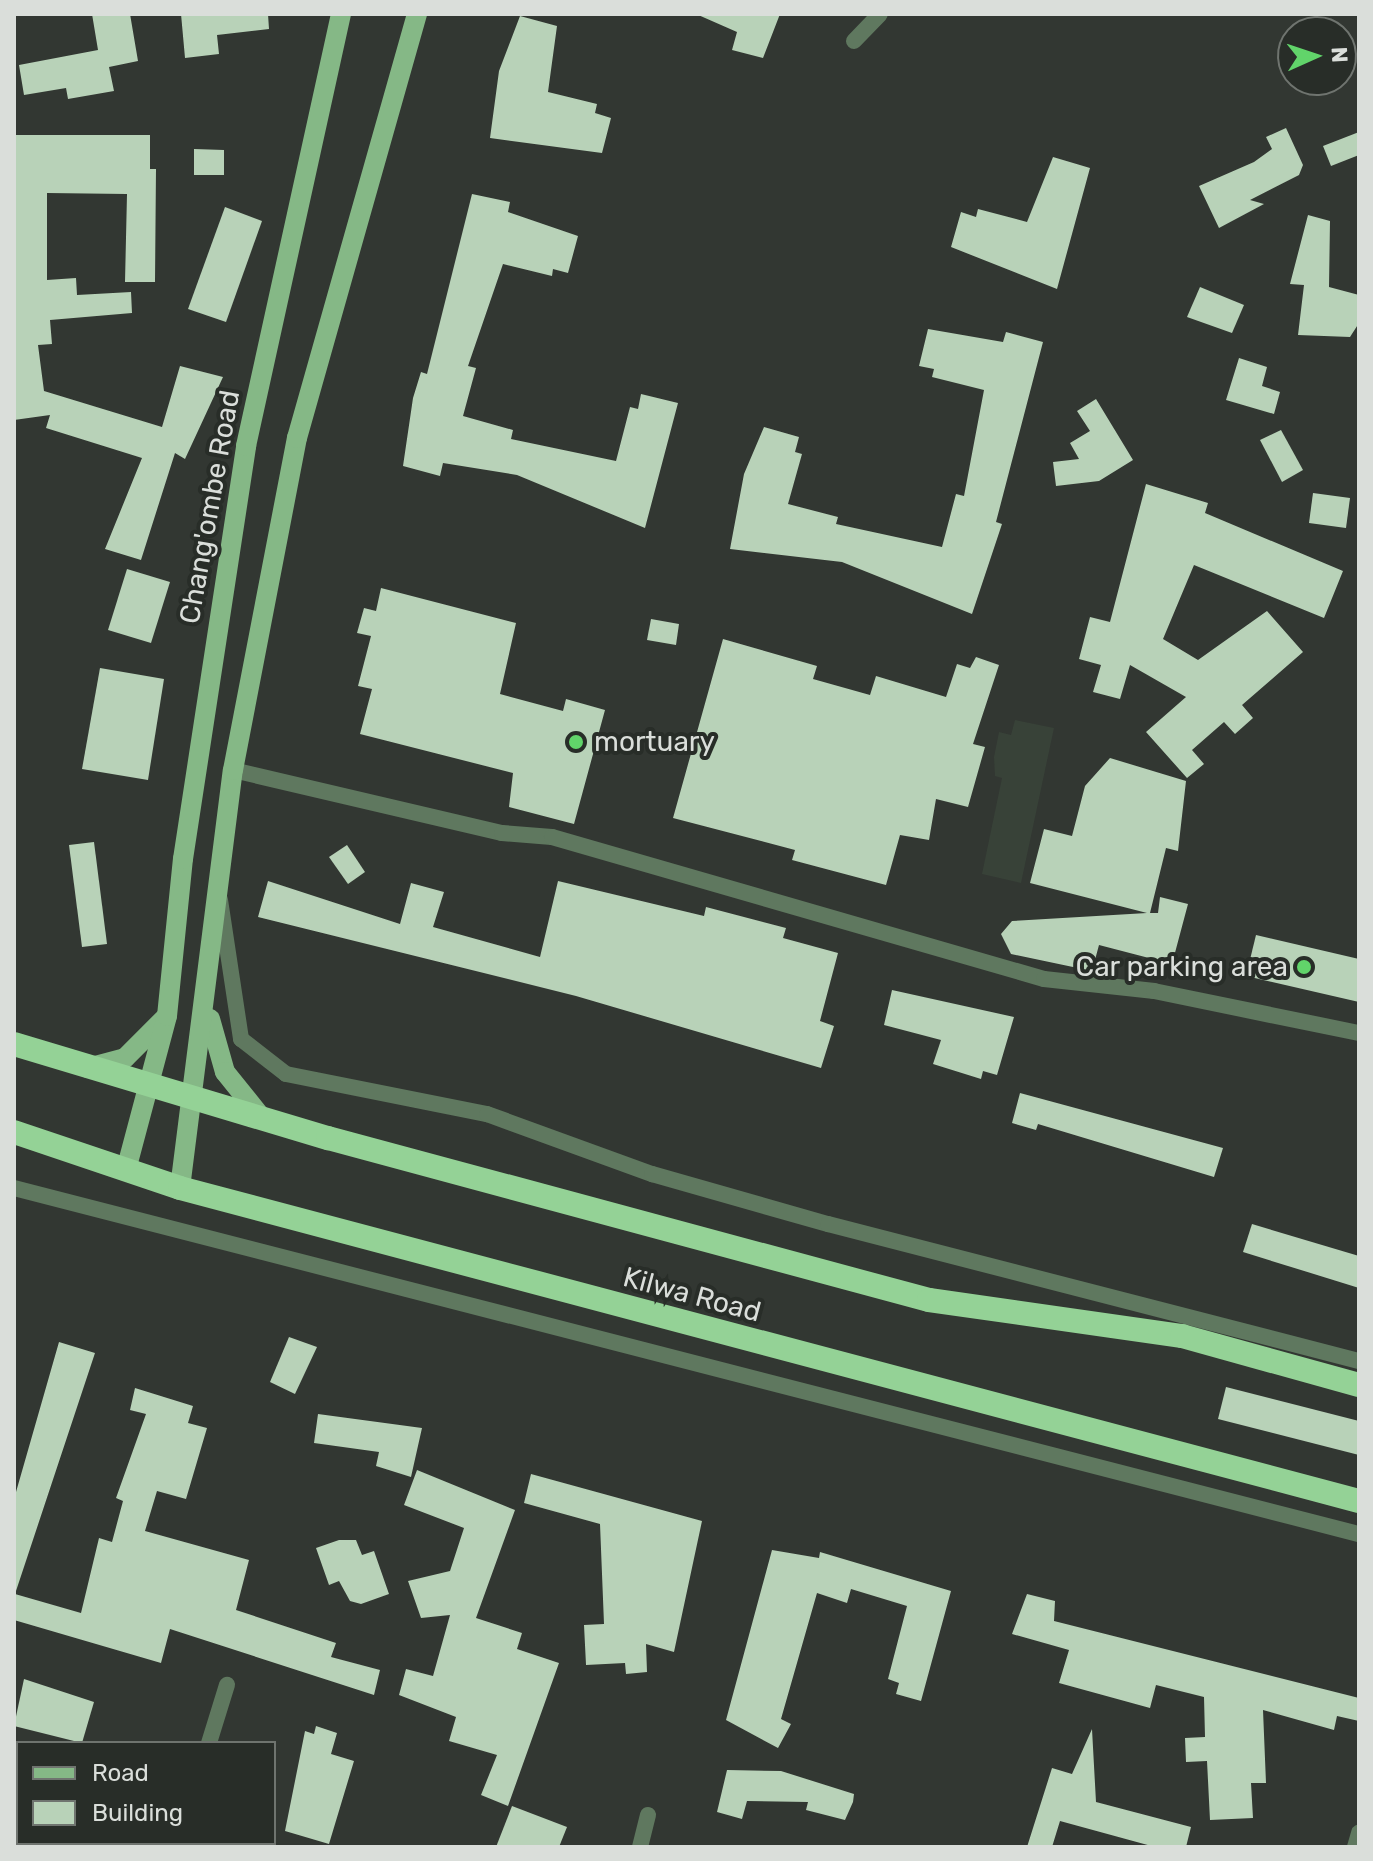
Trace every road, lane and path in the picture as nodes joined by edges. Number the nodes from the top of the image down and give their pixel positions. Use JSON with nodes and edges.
{"nodes":[{"id":1,"x":341,"y":14,"type":"edge"},
{"id":2,"x":417,"y":14,"type":"edge"},
{"id":3,"x":880,"y":14,"type":"edge"},
{"id":4,"x":854,"y":41,"type":"dead end"},
{"id":5,"x":233,"y":770,"type":"junction"},
{"id":6,"x":219,"y":900,"type":"junction"},
{"id":7,"x":207,"y":1000,"type":"junction"},
{"id":8,"x":167,"y":1016,"type":"junction"},
{"id":9,"x":1359,"y":1033,"type":"edge"},
{"id":10,"x":14,"y":1044,"type":"edge"},
{"id":11,"x":88,"y":1068,"type":"junction"},
{"id":12,"x":148,"y":1086,"type":"junction"},
{"id":13,"x":193,"y":1099,"type":"junction"},
{"id":14,"x":262,"y":1118,"type":"junction"},
{"id":15,"x":14,"y":1132,"type":"edge"},
{"id":16,"x":126,"y":1170,"type":"junction"},
{"id":17,"x":14,"y":1188,"type":"edge"},
{"id":18,"x":180,"y":1188,"type":"junction"},
{"id":19,"x":1359,"y":1361,"type":"edge"},
{"id":20,"x":1359,"y":1385,"type":"edge"},
{"id":21,"x":1359,"y":1501,"type":"edge"},
{"id":22,"x":1359,"y":1534,"type":"edge"},
{"id":23,"x":227,"y":1685,"type":"dead end"},
{"id":24,"x":210,"y":1741,"type":"edge"},
{"id":25,"x":648,"y":1815,"type":"dead end"},
{"id":26,"x":1359,"y":1833,"type":"edge"},
{"id":27,"x":640,"y":1847,"type":"edge"},
{"id":28,"x":1355,"y":1847,"type":"edge"}],
"edges":[{"from":1,"to":8,"type":"main road","name":"Chang'ombe Road"},
{"from":2,"to":5,"type":"main road"},
{"from":3,"to":4,"type":"street"},
{"from":5,"to":6,"type":"main road"},
{"from":5,"to":9,"type":"street"},
{"from":6,"to":7,"type":"main road"},
{"from":6,"to":19,"type":"street"},
{"from":7,"to":13,"type":"main road"},
{"from":7,"to":14,"type":"main road"},
{"from":8,"to":11,"type":"main road"},
{"from":8,"to":12,"type":"main road","name":"Chang'ombe Road"},
{"from":10,"to":11,"type":"highway","name":"Kilwa Road"},
{"from":11,"to":12,"type":"highway","name":"Kilwa Road"},
{"from":12,"to":13,"type":"highway","name":"Kilwa Road"},
{"from":12,"to":16,"type":"main road","name":"Chang'ombe Road"},
{"from":13,"to":14,"type":"highway","name":"Kilwa Road"},
{"from":13,"to":18,"type":"main road"},
{"from":14,"to":20,"type":"highway","name":"Kilwa Road"},
{"from":15,"to":16,"type":"highway","name":"Kilwa Road"},
{"from":16,"to":18,"type":"highway","name":"Kilwa Road"},
{"from":17,"to":22,"type":"street"},
{"from":18,"to":21,"type":"highway","name":"Kilwa Road"},
{"from":23,"to":24,"type":"street"},
{"from":25,"to":27,"type":"street"},
{"from":26,"to":28,"type":"street"}]}
